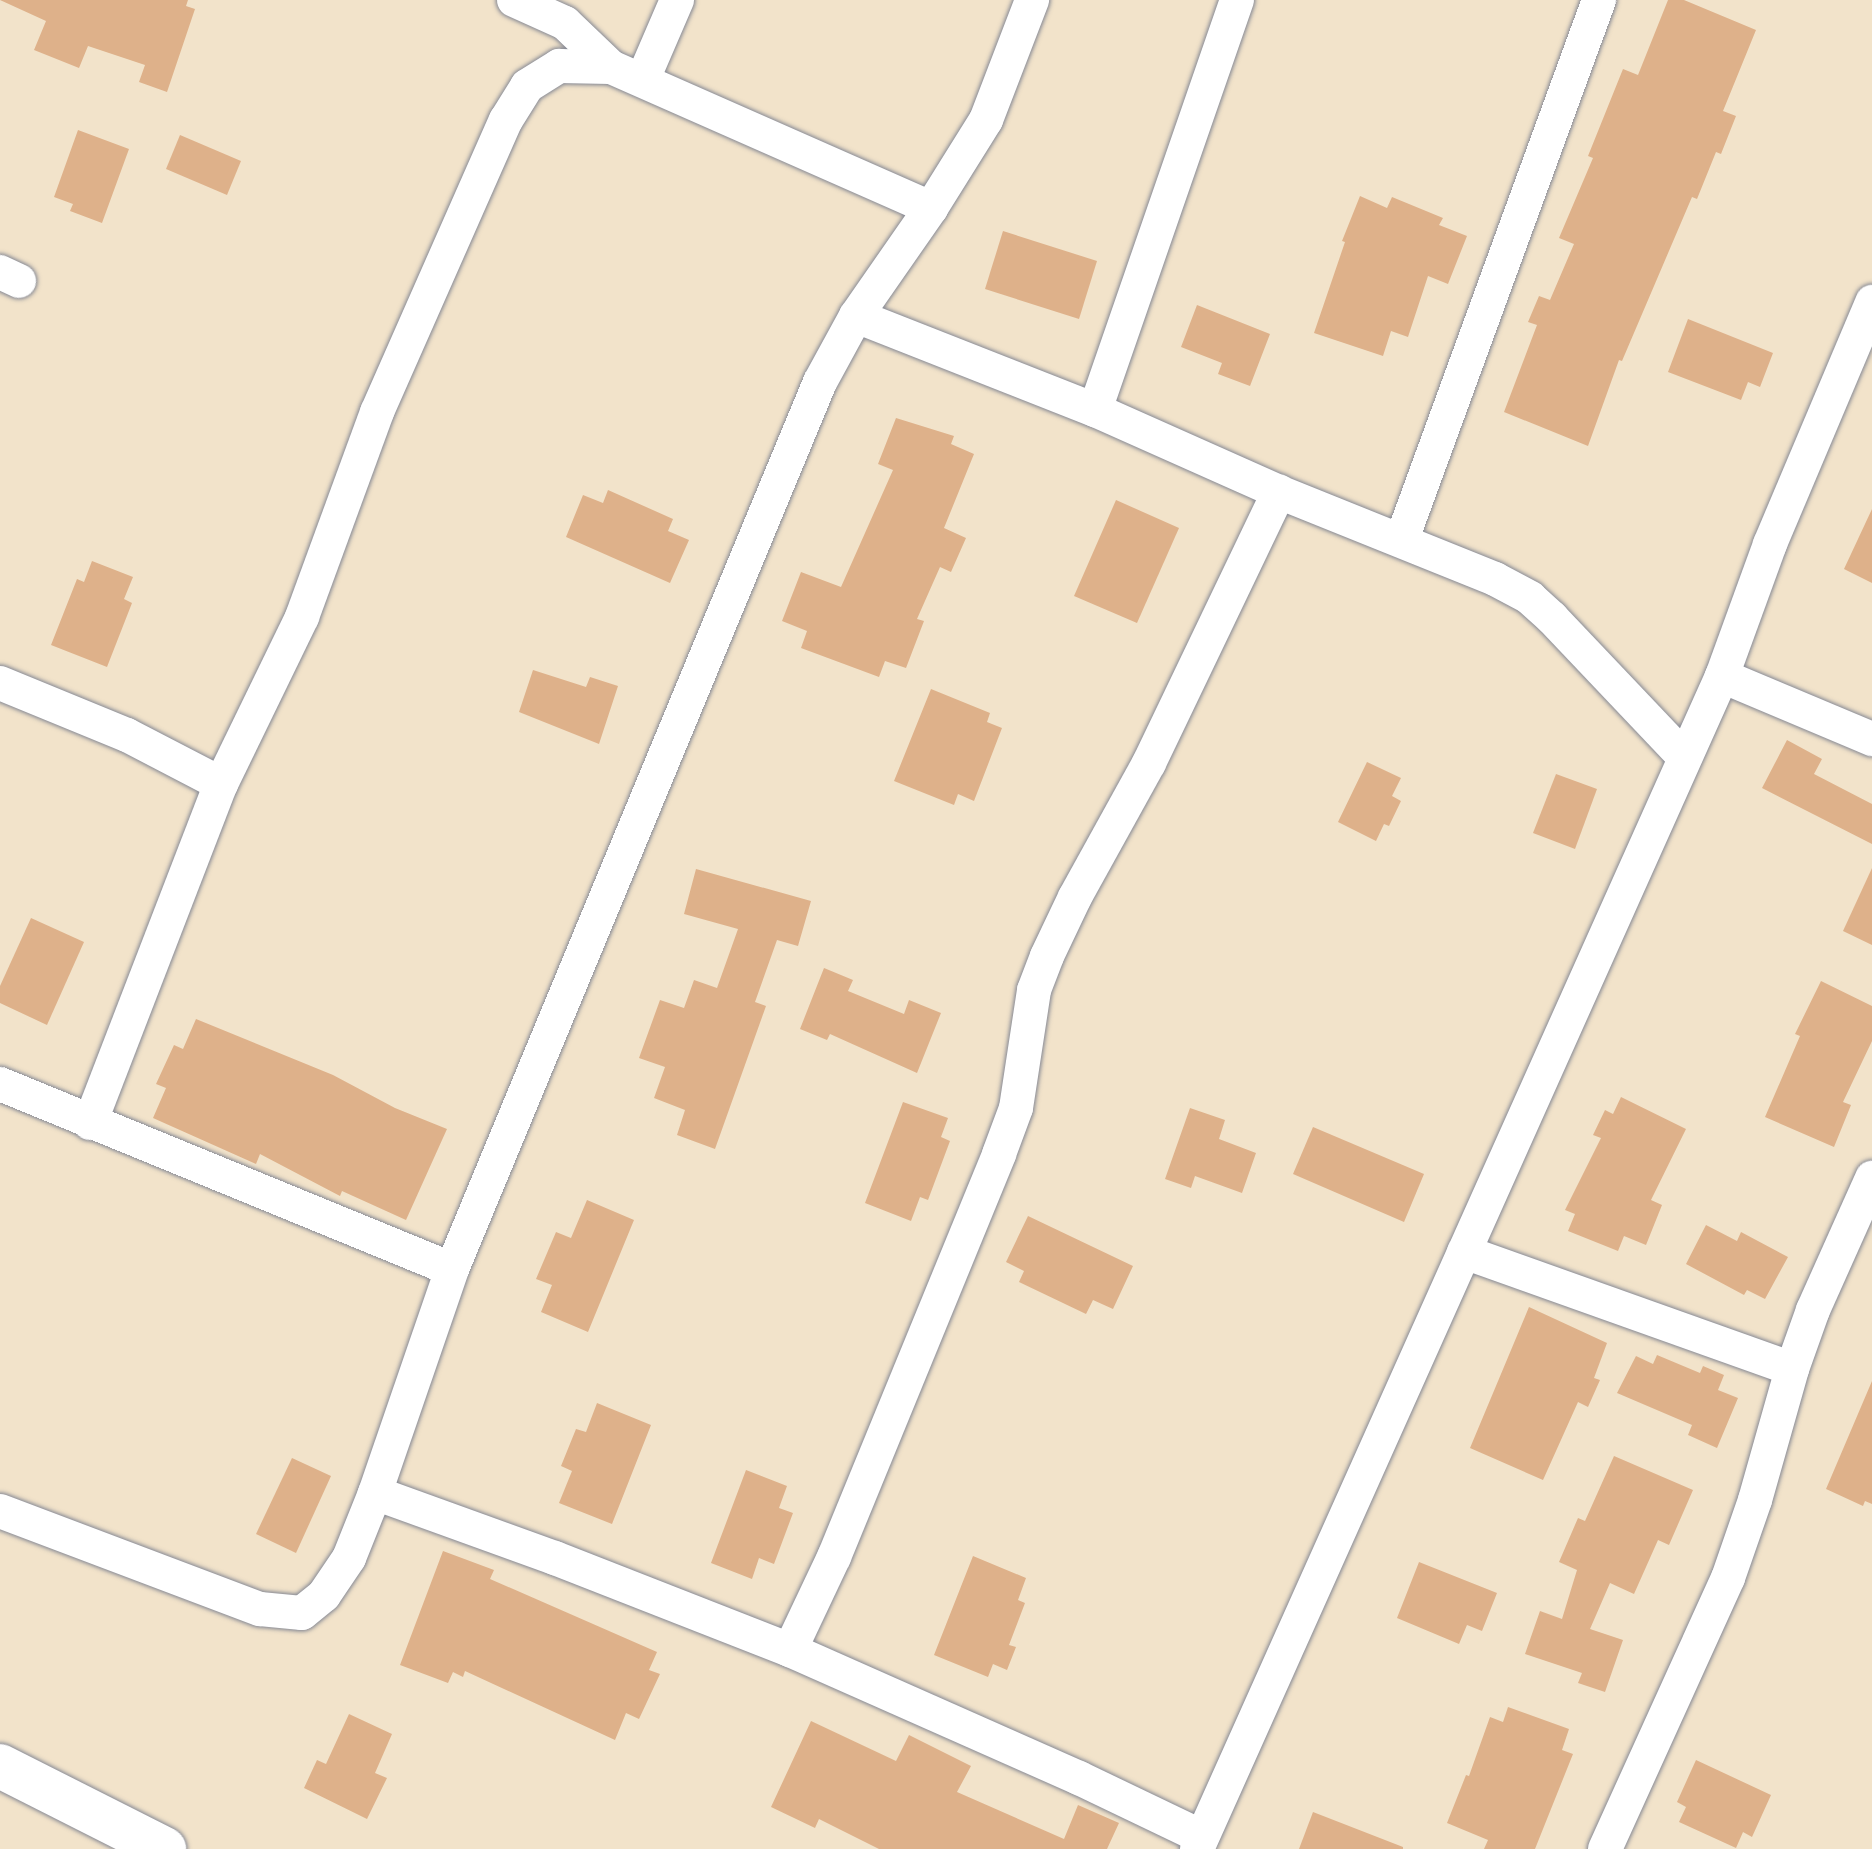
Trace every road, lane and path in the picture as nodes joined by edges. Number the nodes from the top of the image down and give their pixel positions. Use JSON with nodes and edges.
{"nodes":[{"id":1,"x":514,"y":0,"type":"edge"},
{"id":2,"x":677,"y":0,"type":"edge"},
{"id":3,"x":1032,"y":0,"type":"edge"},
{"id":4,"x":1237,"y":0,"type":"edge"},
{"id":5,"x":1599,"y":0,"type":"edge"},
{"id":6,"x":611,"y":67,"type":"junction"},
{"id":7,"x":643,"y":79,"type":"junction"},
{"id":8,"x":931,"y":208,"type":"junction"},
{"id":9,"x":1872,"y":302,"type":"edge"},
{"id":10,"x":856,"y":316,"type":"junction"},
{"id":11,"x":1095,"y":410,"type":"junction"},
{"id":12,"x":1279,"y":492,"type":"junction"},
{"id":13,"x":1402,"y":539,"type":"junction"},
{"id":14,"x":1722,"y":676,"type":"junction"},
{"id":15,"x":0,"y":683,"type":"edge"},
{"id":16,"x":1872,"y":739,"type":"edge"},
{"id":17,"x":1683,"y":756,"type":"junction"},
{"id":18,"x":221,"y":784,"type":"junction"},
{"id":19,"x":0,"y":1084,"type":"edge"},
{"id":20,"x":90,"y":1123,"type":"junction"},
{"id":21,"x":1872,"y":1178,"type":"edge"},
{"id":22,"x":1464,"y":1252,"type":"junction"},
{"id":23,"x":452,"y":1269,"type":"junction"},
{"id":24,"x":1792,"y":1369,"type":"junction"},
{"id":25,"x":375,"y":1493,"type":"junction"},
{"id":26,"x":0,"y":1511,"type":"edge"},
{"id":27,"x":790,"y":1650,"type":"junction"},
{"id":28,"x":0,"y":1766,"type":"edge"},
{"id":29,"x":1200,"y":1843,"type":"edge"},
{"id":30,"x":164,"y":1849,"type":"edge"},
{"id":31,"x":1605,"y":1849,"type":"edge"}],
"edges":[{"from":1,"to":6,"type":"street"},
{"from":2,"to":7,"type":"street"},
{"from":3,"to":8,"type":"street"},
{"from":4,"to":11,"type":"street"},
{"from":5,"to":13,"type":"street"},
{"from":6,"to":7,"type":"street"},
{"from":6,"to":18,"type":"street"},
{"from":7,"to":8,"type":"street"},
{"from":8,"to":10,"type":"street"},
{"from":9,"to":14,"type":"street"},
{"from":10,"to":11,"type":"street"},
{"from":10,"to":23,"type":"street"},
{"from":11,"to":12,"type":"street"},
{"from":12,"to":13,"type":"street"},
{"from":12,"to":27,"type":"street"},
{"from":13,"to":17,"type":"street"},
{"from":14,"to":16,"type":"street"},
{"from":14,"to":17,"type":"street"},
{"from":15,"to":18,"type":"street"},
{"from":17,"to":22,"type":"street"},
{"from":18,"to":20,"type":"street"},
{"from":19,"to":20,"type":"street"},
{"from":20,"to":23,"type":"street"},
{"from":21,"to":24,"type":"street"},
{"from":22,"to":24,"type":"street"},
{"from":22,"to":29,"type":"street"},
{"from":23,"to":25,"type":"street"},
{"from":24,"to":31,"type":"street"},
{"from":25,"to":26,"type":"street"},
{"from":25,"to":27,"type":"street"},
{"from":27,"to":29,"type":"street"},
{"from":28,"to":30,"type":"street"}]}
